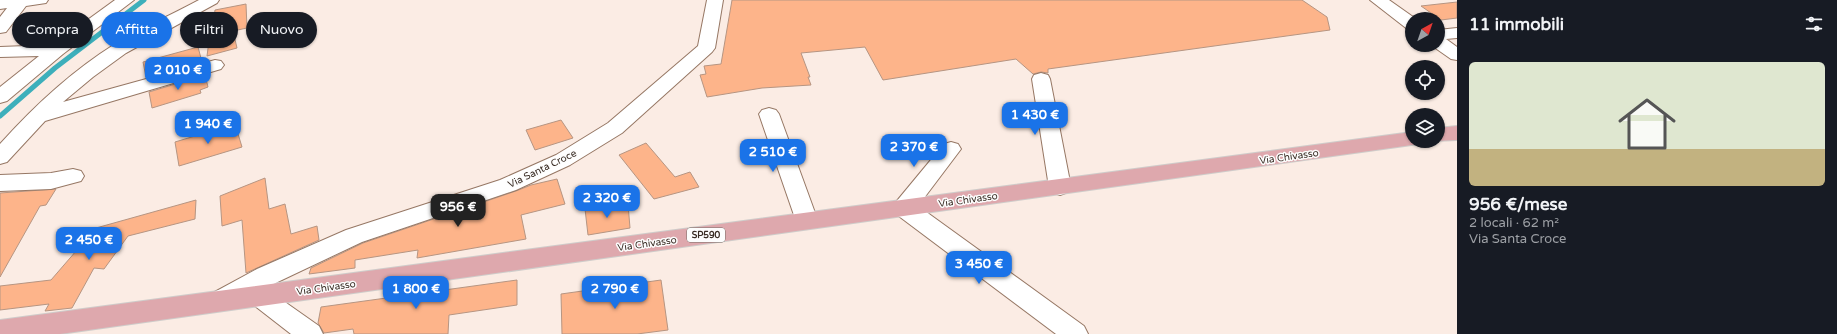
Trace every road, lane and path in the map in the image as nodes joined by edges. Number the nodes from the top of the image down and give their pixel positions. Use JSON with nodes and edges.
{"nodes":[{"id":1,"x":40,"y":0,"type":"edge"},
{"id":2,"x":126,"y":0,"type":"edge"},
{"id":3,"x":211,"y":0,"type":"edge"},
{"id":4,"x":715,"y":0,"type":"edge"},
{"id":5,"x":1378,"y":0,"type":"edge"},
{"id":6,"x":20,"y":3,"type":"junction"},
{"id":7,"x":0,"y":4,"type":"edge"},
{"id":8,"x":1405,"y":19,"type":"edge"},
{"id":9,"x":0,"y":28,"type":"edge"},
{"id":10,"x":1457,"y":33,"type":"edge"},
{"id":11,"x":1448,"y":46,"type":"edge"},
{"id":12,"x":58,"y":50,"type":"junction"},
{"id":13,"x":0,"y":52,"type":"edge"},
{"id":14,"x":215,"y":65,"type":"dead end"},
{"id":15,"x":1041,"y":79,"type":"dead end"},
{"id":16,"x":0,"y":97,"type":"edge"},
{"id":17,"x":769,"y":114,"type":"dead end"},
{"id":18,"x":39,"y":116,"type":"junction"},
{"id":19,"x":1457,"y":133,"type":"edge"},
{"id":20,"x":1445,"y":134,"type":"edge"},
{"id":21,"x":1405,"y":140,"type":"edge"},
{"id":22,"x":951,"y":149,"type":"dead end"},
{"id":23,"x":0,"y":157,"type":"edge"},
{"id":24,"x":73,"y":176,"type":"dead end"},
{"id":25,"x":0,"y":183,"type":"edge"},
{"id":26,"x":1060,"y":187,"type":"junction"},
{"id":27,"x":904,"y":208,"type":"junction"},
{"id":28,"x":807,"y":221,"type":"junction"},
{"id":29,"x":260,"y":296,"type":"junction"},
{"id":30,"x":220,"y":301,"type":"junction"},
{"id":31,"x":70,"y":327,"type":"edge"},
{"id":32,"x":0,"y":331,"type":"edge"},
{"id":33,"x":310,"y":334,"type":"edge"},
{"id":34,"x":1075,"y":334,"type":"edge"}],
"edges":[{"from":1,"to":6,"type":"street"},
{"from":2,"to":12,"type":"street"},
{"from":3,"to":18,"type":"street"},
{"from":4,"to":30,"type":"street","name":"Via Santa Croce"},
{"from":5,"to":8,"type":"street"},
{"from":6,"to":7,"type":"street"},
{"from":6,"to":9,"type":"street"},
{"from":10,"to":11,"type":"street"},
{"from":12,"to":13,"type":"street"},
{"from":12,"to":16,"type":"street"},
{"from":14,"to":18,"type":"street"},
{"from":15,"to":26,"type":"street"},
{"from":17,"to":28,"type":"street"},
{"from":18,"to":23,"type":"street"},
{"from":19,"to":20,"type":"main road"},
{"from":21,"to":26,"type":"main road","name":"Via Chivasso","number":"SP590"},
{"from":22,"to":27,"type":"street"},
{"from":24,"to":25,"type":"street"},
{"from":26,"to":27,"type":"main road","name":"Via Chivasso","number":"SP590"},
{"from":27,"to":28,"type":"main road","name":"Via Chivasso","number":"SP590"},
{"from":27,"to":34,"type":"street"},
{"from":28,"to":29,"type":"main road","name":"Via Chivasso","number":"SP590"},
{"from":29,"to":30,"type":"main road","name":"Via Chivasso","number":"SP590"},
{"from":29,"to":33,"type":"street"},
{"from":30,"to":31,"type":"main road","name":"Via Chivasso","number":"SP590"},
{"from":31,"to":32,"type":"main road","name":"Via Chivasso","number":"SP590"}]}
